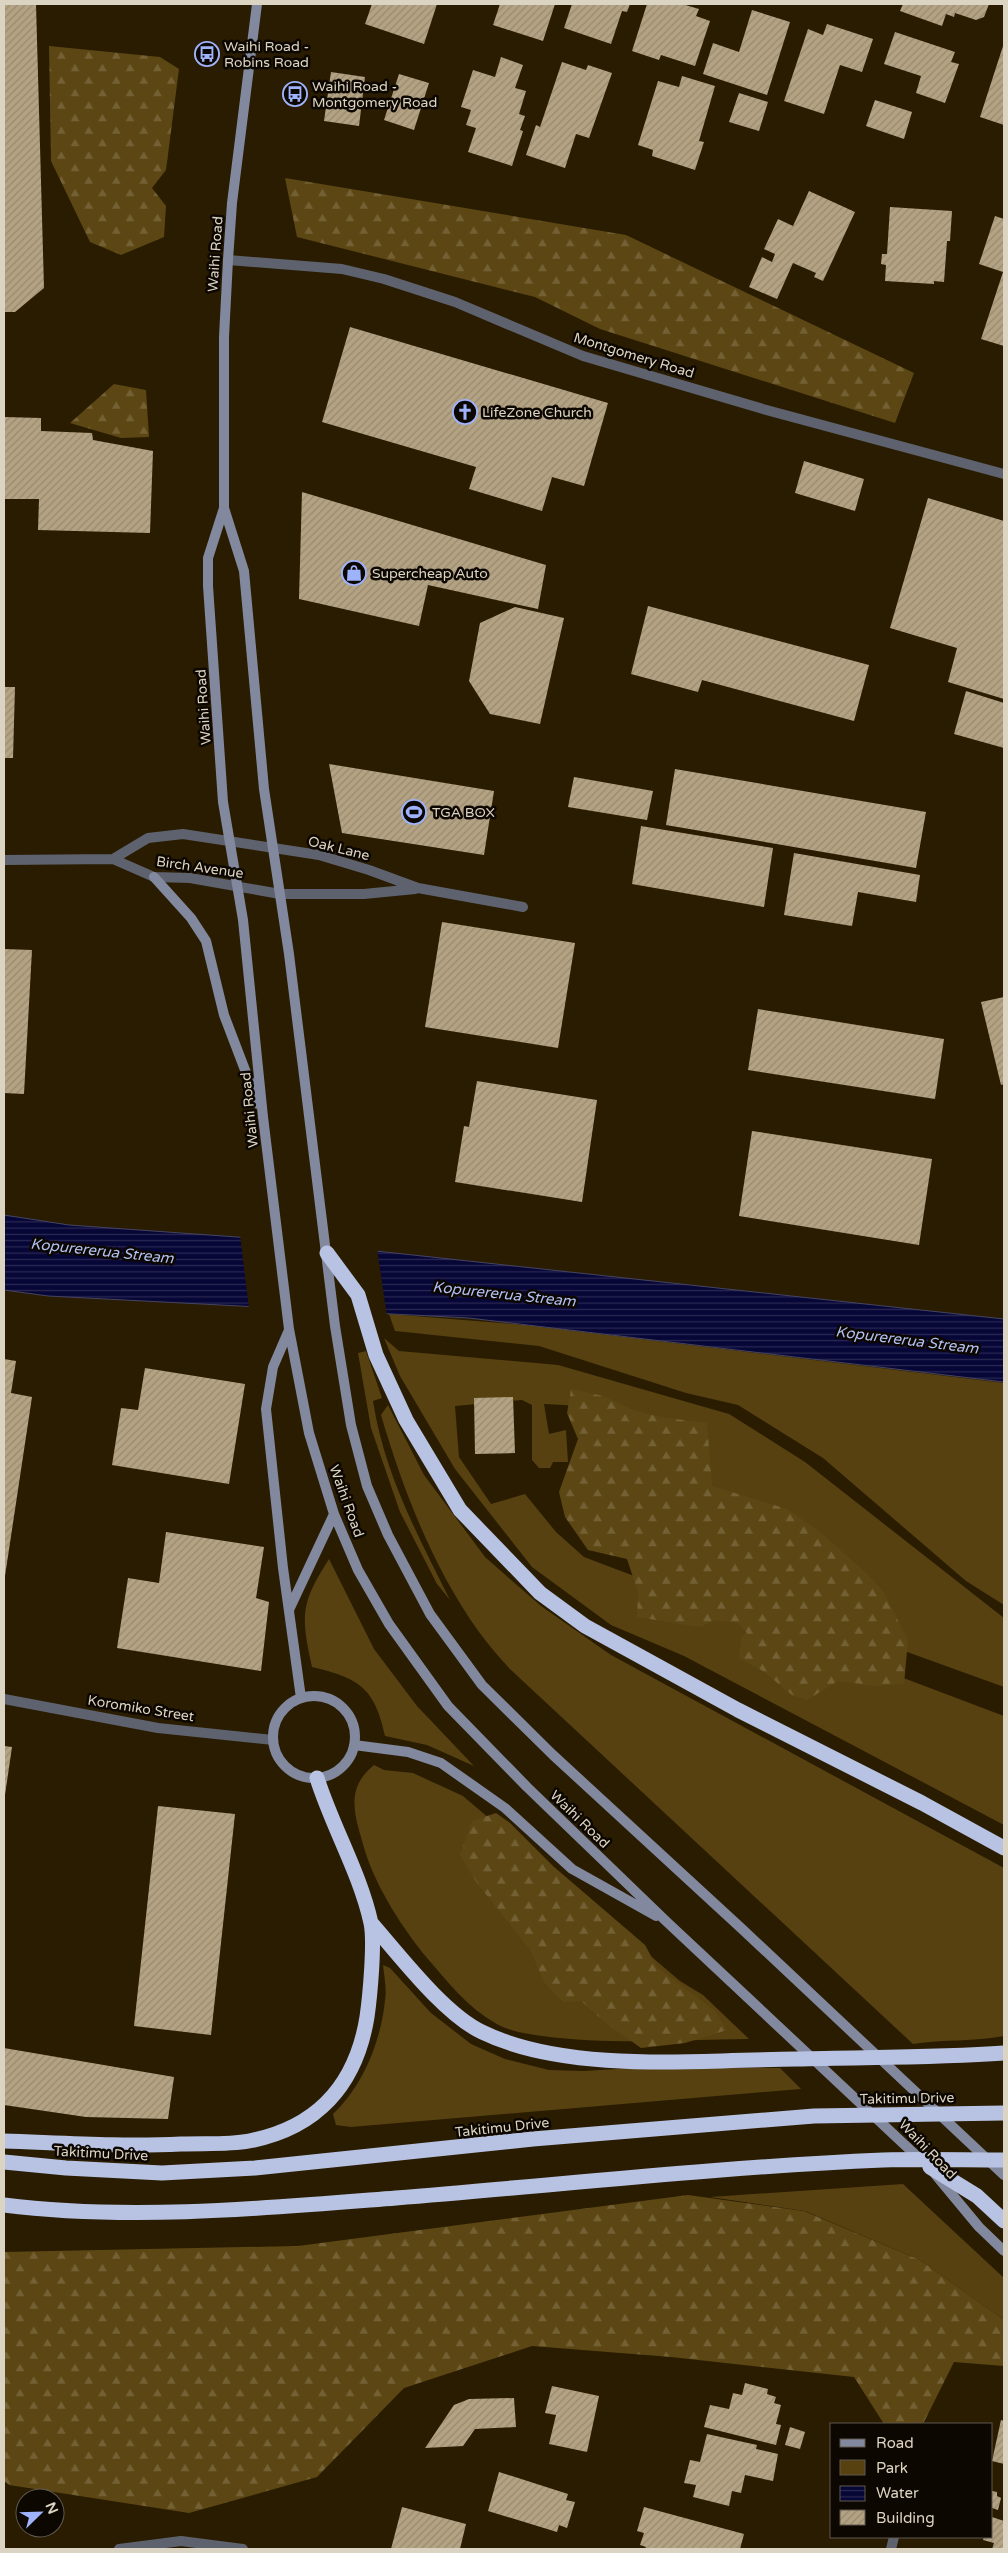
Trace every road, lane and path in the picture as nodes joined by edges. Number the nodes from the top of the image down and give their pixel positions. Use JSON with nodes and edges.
{"nodes":[{"id":1,"x":257,"y":4,"type":"edge"},
{"id":2,"x":228,"y":260,"type":"junction"},
{"id":3,"x":1004,"y":474,"type":"edge"},
{"id":4,"x":224,"y":508,"type":"junction"},
{"id":5,"x":230,"y":841,"type":"junction"},
{"id":6,"x":252,"y":844,"type":"joint"},
{"id":7,"x":273,"y":848,"type":"junction"},
{"id":8,"x":113,"y":859,"type":"junction"},
{"id":9,"x":4,"y":860,"type":"edge"},
{"id":10,"x":154,"y":877,"type":"junction"},
{"id":11,"x":236,"y":886,"type":"junction"},
{"id":12,"x":418,"y":888,"type":"junction"},
{"id":13,"x":257,"y":889,"type":"joint"},
{"id":14,"x":280,"y":894,"type":"junction"},
{"id":15,"x":523,"y":907,"type":"dead end"},
{"id":16,"x":263,"y":1117,"type":"junction"},
{"id":17,"x":327,"y":1254,"type":"junction"},
{"id":18,"x":289,"y":1329,"type":"junction"},
{"id":19,"x":334,"y":1514,"type":"junction"},
{"id":20,"x":289,"y":1611,"type":"junction"},
{"id":21,"x":301,"y":1698,"type":"junction"},
{"id":22,"x":4,"y":1699,"type":"edge"},
{"id":23,"x":274,"y":1740,"type":"junction"},
{"id":24,"x":354,"y":1745,"type":"junction"},
{"id":25,"x":317,"y":1778,"type":"junction"},
{"id":26,"x":1004,"y":1848,"type":"edge"},
{"id":27,"x":668,"y":1923,"type":"junction"},
{"id":28,"x":372,"y":1924,"type":"junction"},
{"id":29,"x":1004,"y":2053,"type":"edge"},
{"id":30,"x":1004,"y":2113,"type":"edge"},
{"id":31,"x":4,"y":2141,"type":"edge"},
{"id":32,"x":1004,"y":2160,"type":"edge"},
{"id":33,"x":4,"y":2162,"type":"edge"},
{"id":34,"x":930,"y":2167,"type":"junction"},
{"id":35,"x":1004,"y":2176,"type":"edge"},
{"id":36,"x":4,"y":2205,"type":"edge"},
{"id":37,"x":1004,"y":2222,"type":"edge"},
{"id":38,"x":1004,"y":2250,"type":"edge"},
{"id":39,"x":119,"y":2549,"type":"edge"},
{"id":40,"x":243,"y":2549,"type":"edge"}],
"edges":[{"from":1,"to":2,"type":"main road","name":"Waihi Road"},
{"from":2,"to":3,"type":"street","name":"Montgomery Road"},
{"from":2,"to":4,"type":"main road","name":"Waihi Road"},
{"from":4,"to":5,"type":"main road","name":"Waihi Road"},
{"from":4,"to":7,"type":"main road","name":"Waihi Road"},
{"from":5,"to":6,"type":"street","name":"Birch Avenue"},
{"from":5,"to":8,"type":"street","name":"Birch Avenue"},
{"from":5,"to":11,"type":"main road","name":"Waihi Road"},
{"from":6,"to":7,"type":"street","name":"Oak Lane"},
{"from":7,"to":12,"type":"street","name":"Oak Lane"},
{"from":7,"to":14,"type":"main road","name":"Waihi Road"},
{"from":8,"to":9,"type":"street","name":"Birch Avenue"},
{"from":8,"to":10,"type":"street","name":"Birch Avenue"},
{"from":10,"to":11,"type":"street","name":"Birch Avenue"},
{"from":10,"to":16,"type":"main road"},
{"from":11,"to":13,"type":"street","name":"Birch Avenue"},
{"from":11,"to":16,"type":"main road","name":"Waihi Road"},
{"from":12,"to":14,"type":"street","name":"Oak Lane"},
{"from":12,"to":15,"type":"street","name":"Oak Lane"},
{"from":13,"to":14,"type":"street","name":"Oak Lane"},
{"from":14,"to":17,"type":"main road","name":"Waihi Road"},
{"from":16,"to":18,"type":"main road","name":"Waihi Road"},
{"from":17,"to":26,"type":"highway"},
{"from":17,"to":35,"type":"main road","name":"Waihi Road"},
{"from":18,"to":19,"type":"main road","name":"Waihi Road"},
{"from":18,"to":20,"type":"main road"},
{"from":19,"to":20,"type":"main road"},
{"from":19,"to":27,"type":"main road","name":"Waihi Road"},
{"from":20,"to":21,"type":"main road"},
{"from":21,"to":23,"type":"main road"},
{"from":21,"to":24,"type":"main road"},
{"from":22,"to":23,"type":"street","name":"Koromiko Street"},
{"from":23,"to":25,"type":"main road"},
{"from":24,"to":25,"type":"main road"},
{"from":24,"to":27,"type":"main road"},
{"from":25,"to":28,"type":"highway"},
{"from":27,"to":34,"type":"main road","name":"Waihi Road"},
{"from":28,"to":29,"type":"highway"},
{"from":28,"to":31,"type":"highway"},
{"from":30,"to":33,"type":"highway","name":"Takitimu Drive"},
{"from":32,"to":36,"type":"highway"},
{"from":34,"to":37,"type":"highway"},
{"from":34,"to":38,"type":"main road","name":"Waihi Road"},
{"from":39,"to":40,"type":"street"}]}
